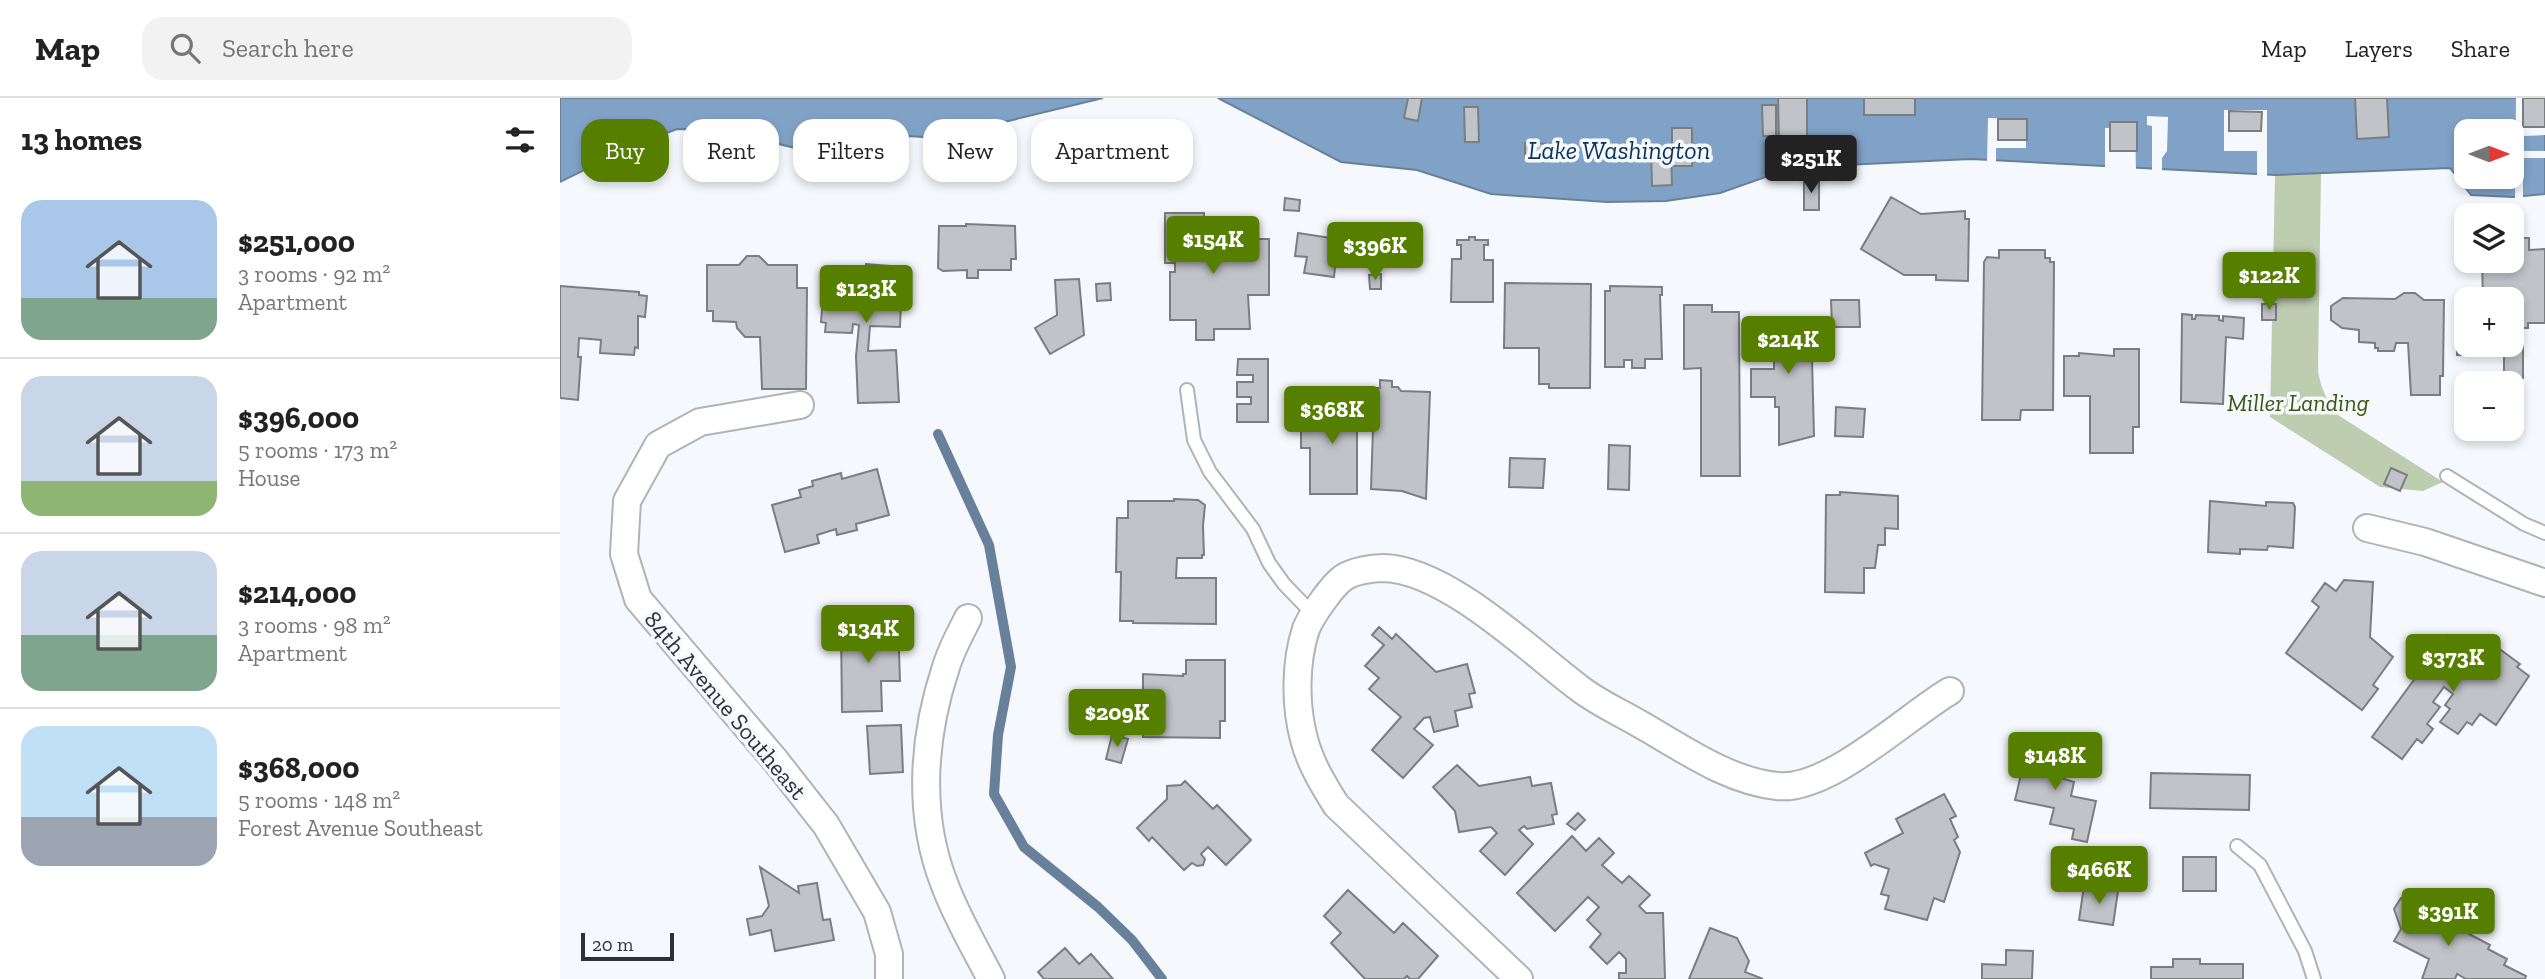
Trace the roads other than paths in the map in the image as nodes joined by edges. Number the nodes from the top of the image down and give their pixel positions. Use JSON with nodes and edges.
{"nodes":[{"id":1,"x":1187,"y":390,"type":"dead end"},
{"id":2,"x":800,"y":405,"type":"dead end"},
{"id":3,"x":2447,"y":476,"type":"dead end"},
{"id":4,"x":2367,"y":528,"type":"dead end"},
{"id":5,"x":2545,"y":533,"type":"edge"},
{"id":6,"x":2545,"y":583,"type":"edge"},
{"id":7,"x":1314,"y":615,"type":"junction"},
{"id":8,"x":968,"y":618,"type":"dead end"},
{"id":9,"x":1950,"y":691,"type":"dead end"},
{"id":10,"x":2237,"y":846,"type":"dead end"},
{"id":11,"x":889,"y":979,"type":"edge"},
{"id":12,"x":991,"y":979,"type":"edge"},
{"id":13,"x":1519,"y":979,"type":"edge"},
{"id":14,"x":2314,"y":979,"type":"edge"}],
"edges":[{"from":1,"to":7,"type":"lane"},
{"from":2,"to":11,"type":"street","name":"84th Avenue Southeast"},
{"from":3,"to":5,"type":"lane"},
{"from":4,"to":6,"type":"street"},
{"from":7,"to":9,"type":"street"},
{"from":7,"to":13,"type":"street"},
{"from":8,"to":12,"type":"street"},
{"from":10,"to":14,"type":"lane"}]}
